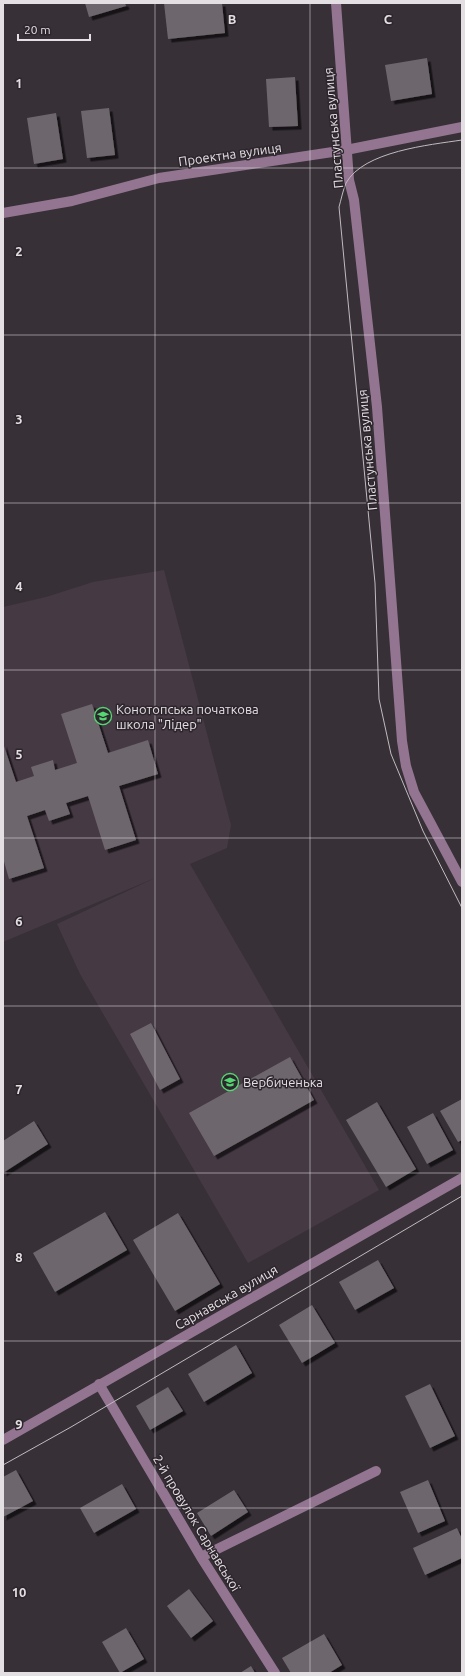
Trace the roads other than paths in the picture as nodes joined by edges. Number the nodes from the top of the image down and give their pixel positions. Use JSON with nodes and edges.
{"nodes":[{"id":1,"x":336,"y":3,"type":"edge"},
{"id":2,"x":462,"y":128,"type":"edge"},
{"id":3,"x":346,"y":150,"type":"junction"},
{"id":4,"x":3,"y":213,"type":"edge"},
{"id":5,"x":462,"y":882,"type":"edge"},
{"id":6,"x":462,"y":1178,"type":"edge"},
{"id":7,"x":99,"y":1384,"type":"junction"},
{"id":8,"x":3,"y":1440,"type":"edge"},
{"id":9,"x":376,"y":1471,"type":"dead end"},
{"id":10,"x":200,"y":1557,"type":"junction"},
{"id":11,"x":275,"y":1673,"type":"edge"}],
"edges":[{"from":1,"to":3,"type":"street","name":"Пластунська вулиця"},
{"from":2,"to":3,"type":"street","name":"Проектна вулиця"},
{"from":3,"to":4,"type":"street","name":"Проектна вулиця"},
{"from":3,"to":5,"type":"street","name":"Пластунська вулиця"},
{"from":6,"to":7,"type":"street","name":"Сарнавська вулиця"},
{"from":7,"to":8,"type":"street","name":"Сарнавська вулиця"},
{"from":7,"to":10,"type":"street","name":"2-й провулок Сарнавської"},
{"from":9,"to":10,"type":"street"},
{"from":10,"to":11,"type":"street","name":"2-й провулок Сарнавської"}]}
